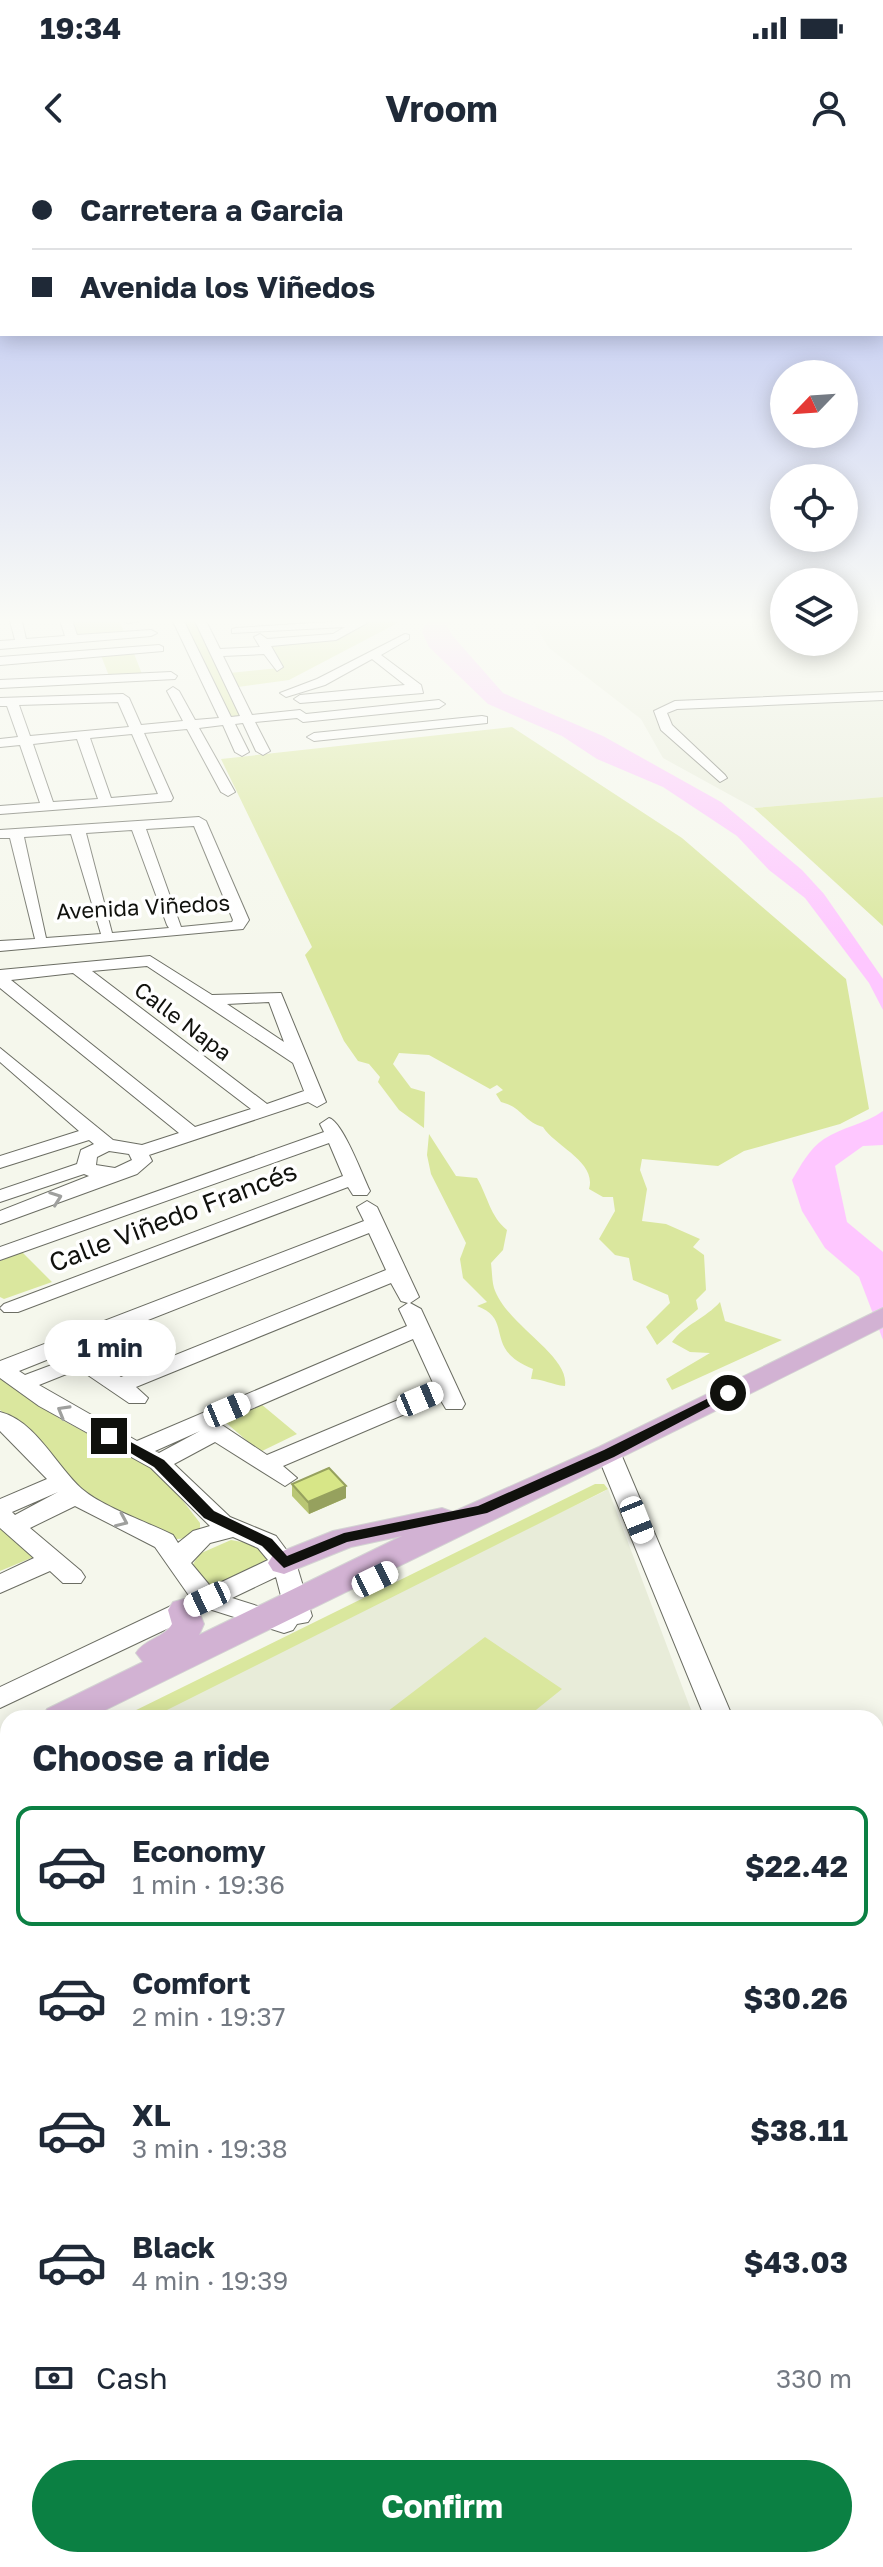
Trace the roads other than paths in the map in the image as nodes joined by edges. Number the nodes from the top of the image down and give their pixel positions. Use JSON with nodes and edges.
{"nodes":[{"id":1,"x":19,"y":729,"type":"edge"},
{"id":2,"x":48,"y":729,"type":"edge"},
{"id":3,"x":79,"y":729,"type":"edge"},
{"id":4,"x":136,"y":729,"type":"edge"},
{"id":5,"x":199,"y":729,"type":"edge"},
{"id":6,"x":231,"y":729,"type":"edge"},
{"id":7,"x":254,"y":729,"type":"edge"},
{"id":8,"x":309,"y":729,"type":"edge"},
{"id":9,"x":406,"y":729,"type":"edge"},
{"id":10,"x":668,"y":729,"type":"edge"},
{"id":11,"x":23,"y":739,"type":"junction"},
{"id":12,"x":0,"y":741,"type":"edge"},
{"id":13,"x":263,"y":751,"type":"dead end"},
{"id":14,"x":242,"y":752,"type":"dead end"},
{"id":15,"x":720,"y":778,"type":"dead end"},
{"id":16,"x":228,"y":792,"type":"dead end"},
{"id":17,"x":106,"y":803,"type":"junction"},
{"id":18,"x":48,"y":807,"type":"junction"},
{"id":19,"x":0,"y":810,"type":"edge"},
{"id":20,"x":137,"y":824,"type":"junction"},
{"id":21,"x":77,"y":828,"type":"junction"},
{"id":22,"x":8,"y":833,"type":"edge"},
{"id":23,"x":241,"y":920,"type":"junction"},
{"id":24,"x":175,"y":925,"type":"junction"},
{"id":25,"x":106,"y":930,"type":"junction"},
{"id":26,"x":40,"y":935,"type":"junction"},
{"id":27,"x":0,"y":938,"type":"edge"},
{"id":28,"x":0,"y":946,"type":"edge"},
{"id":29,"x":75,"y":966,"type":"junction"},
{"id":30,"x":208,"y":1000,"type":"junction"},
{"id":31,"x":0,"y":1053,"type":"edge"},
{"id":32,"x":300,"y":1060,"type":"junction"},
{"id":33,"x":264,"y":1110,"type":"junction"},
{"id":34,"x":186,"y":1129,"type":"junction"},
{"id":35,"x":0,"y":1140,"type":"edge"},
{"id":36,"x":103,"y":1147,"type":"junction"},
{"id":37,"x":9,"y":1159,"type":"edge"},
{"id":38,"x":111,"y":1174,"type":"junction"},
{"id":39,"x":0,"y":1196,"type":"edge"},
{"id":40,"x":365,"y":1202,"type":"junction"},
{"id":41,"x":9,"y":1215,"type":"edge"},
{"id":42,"x":0,"y":1254,"type":"edge"},
{"id":43,"x":397,"y":1273,"type":"junction"},
{"id":44,"x":9,"y":1307,"type":"edge"},
{"id":45,"x":412,"y":1312,"type":"junction"},
{"id":46,"x":883,"y":1316,"type":"edge"},
{"id":47,"x":883,"y":1330,"type":"edge"},
{"id":48,"x":61,"y":1347,"type":"junction"},
{"id":49,"x":826,"y":1351,"type":"junction"},
{"id":50,"x":81,"y":1361,"type":"junction"},
{"id":51,"x":8,"y":1374,"type":"edge"},
{"id":52,"x":0,"y":1419,"type":"edge"},
{"id":53,"x":208,"y":1427,"type":"junction"},
{"id":54,"x":136,"y":1450,"type":"junction"},
{"id":55,"x":611,"y":1458,"type":"junction"},
{"id":56,"x":159,"y":1463,"type":"junction"},
{"id":57,"x":68,"y":1489,"type":"junction"},
{"id":58,"x":482,"y":1510,"type":"junction"},
{"id":59,"x":4,"y":1516,"type":"edge"},
{"id":60,"x":235,"y":1529,"type":"junction"},
{"id":61,"x":52,"y":1560,"type":"junction"},
{"id":62,"x":179,"y":1562,"type":"junction"},
{"id":63,"x":284,"y":1563,"type":"junction"},
{"id":64,"x":72,"y":1577,"type":"dead end"},
{"id":65,"x":0,"y":1584,"type":"edge"},
{"id":66,"x":196,"y":1604,"type":"junction"},
{"id":67,"x":285,"y":1614,"type":"junction"},
{"id":68,"x":0,"y":1698,"type":"edge"},
{"id":69,"x":50,"y":1710,"type":"edge"},
{"id":70,"x":76,"y":1710,"type":"edge"},
{"id":71,"x":108,"y":1710,"type":"edge"},
{"id":72,"x":716,"y":1710,"type":"edge"}],
"edges":[{"from":1,"to":11,"type":"street"},
{"from":2,"to":11,"type":"street"},
{"from":3,"to":17,"type":"street"},
{"from":4,"to":17,"type":"street"},
{"from":5,"to":16,"type":"street"},
{"from":6,"to":14,"type":"street"},
{"from":7,"to":13,"type":"street"},
{"from":8,"to":9,"type":"street"},
{"from":10,"to":15,"type":"street"},
{"from":11,"to":12,"type":"street"},
{"from":11,"to":18,"type":"street"},
{"from":17,"to":18,"type":"street"},
{"from":18,"to":19,"type":"street"},
{"from":20,"to":21,"type":"street"},
{"from":20,"to":23,"type":"street"},
{"from":20,"to":24,"type":"street"},
{"from":21,"to":22,"type":"street"},
{"from":21,"to":25,"type":"street"},
{"from":22,"to":26,"type":"street"},
{"from":23,"to":24,"type":"street","name":"Avenida Viñedos"},
{"from":23,"to":28,"type":"street","name":"Avenida Viñedos"},
{"from":24,"to":25,"type":"street","name":"Avenida Viñedos"},
{"from":25,"to":26,"type":"street","name":"Avenida Viñedos"},
{"from":26,"to":27,"type":"street","name":"Avenida Viñedos"},
{"from":29,"to":30,"type":"street"},
{"from":29,"to":33,"type":"street","name":"Calle Napa"},
{"from":29,"to":34,"type":"street"},
{"from":30,"to":32,"type":"street"},
{"from":30,"to":32,"type":"street"},
{"from":31,"to":36,"type":"street"},
{"from":32,"to":33,"type":"street"},
{"from":33,"to":34,"type":"street"},
{"from":34,"to":36,"type":"street"},
{"from":35,"to":37,"type":"street"},
{"from":36,"to":37,"type":"street"},
{"from":36,"to":38,"type":"street"},
{"from":36,"to":38,"type":"street"},
{"from":36,"to":39,"type":"street"},
{"from":41,"to":38,"type":"street","one_way":true},
{"from":39,"to":41,"type":"street"},
{"from":40,"to":42,"type":"street","name":"Calle Viñedo Francés"},
{"from":40,"to":43,"type":"street"},
{"from":40,"to":44,"type":"street","name":"Calle Viñedo Francés"},
{"from":40,"to":48,"type":"street"},
{"from":43,"to":45,"type":"street"},
{"from":43,"to":50,"type":"street"},
{"from":45,"to":53,"type":"street"},
{"from":45,"to":53,"type":"street"},
{"from":46,"to":49,"type":"main road"},
{"from":47,"to":49,"type":"main road"},
{"from":48,"to":50,"type":"street"},
{"from":48,"to":51,"type":"street"},
{"from":49,"to":55,"type":"main road"},
{"from":50,"to":51,"type":"street"},
{"from":54,"to":51,"type":"street","one_way":true},
{"from":52,"to":57,"type":"street"},
{"from":53,"to":54,"type":"street"},
{"from":53,"to":56,"type":"street"},
{"from":54,"to":56,"type":"street"},
{"from":55,"to":58,"type":"main road"},
{"from":55,"to":67,"type":"main road"},
{"from":55,"to":72,"type":"street"},
{"from":56,"to":60,"type":"street"},
{"from":57,"to":59,"type":"street"},
{"from":57,"to":62,"type":"street","one_way":true},
{"from":58,"to":63,"type":"main road"},
{"from":58,"to":67,"type":"main road"},
{"from":59,"to":61,"type":"street"},
{"from":60,"to":62,"type":"street"},
{"from":60,"to":63,"type":"street"},
{"from":61,"to":64,"type":"street"},
{"from":61,"to":65,"type":"street"},
{"from":62,"to":66,"type":"street"},
{"from":63,"to":66,"type":"street"},
{"from":63,"to":67,"type":"street"},
{"from":66,"to":67,"type":"street"},
{"from":66,"to":68,"type":"street"},
{"from":66,"to":69,"type":"main road"},
{"from":67,"to":70,"type":"main road"},
{"from":67,"to":71,"type":"main road"}]}
